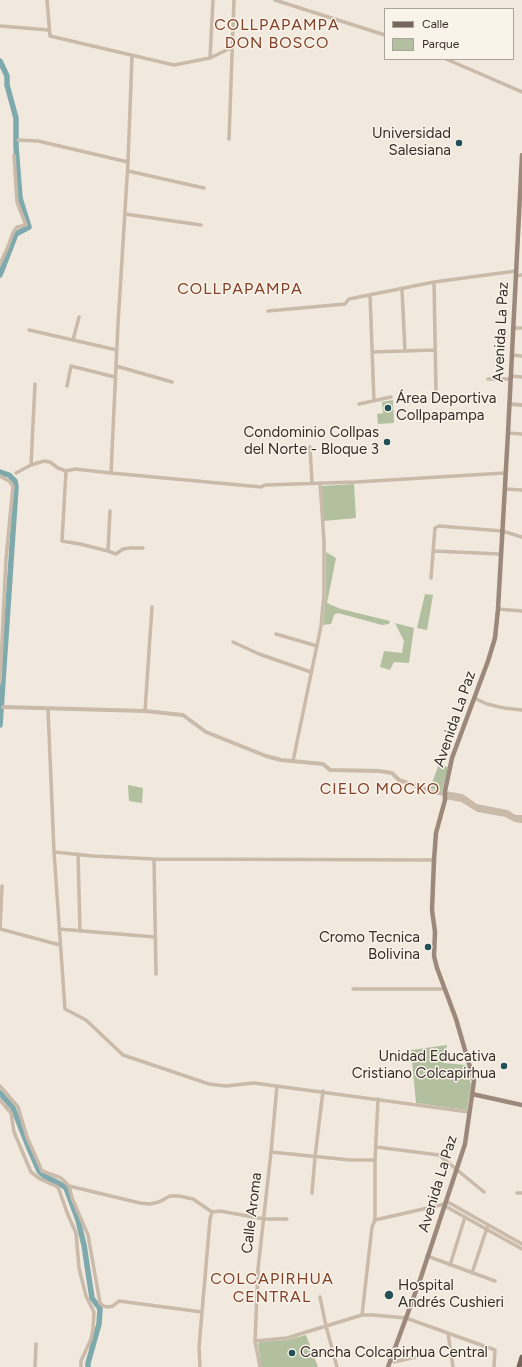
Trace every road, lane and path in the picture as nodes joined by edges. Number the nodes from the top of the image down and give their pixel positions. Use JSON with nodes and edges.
{"nodes":[{"id":1,"x":47,"y":0,"type":"edge"},
{"id":2,"x":213,"y":0,"type":"edge"},
{"id":3,"x":234,"y":0,"type":"edge"},
{"id":4,"x":276,"y":0,"type":"edge"},
{"id":5,"x":0,"y":26,"type":"edge"},
{"id":6,"x":49,"y":30,"type":"junction"},
{"id":7,"x":384,"y":35,"type":"edge"},
{"id":8,"x":233,"y":47,"type":"junction"},
{"id":9,"x":132,"y":56,"type":"junction"},
{"id":10,"x":210,"y":58,"type":"junction"},
{"id":11,"x":448,"y":60,"type":"edge"},
{"id":12,"x":522,"y":92,"type":"edge"},
{"id":13,"x":229,"y":139,"type":"dead end"},
{"id":14,"x":18,"y":140,"type":"dead end"},
{"id":15,"x":14,"y":155,"type":"dead end"},
{"id":16,"x":522,"y":155,"type":"edge"},
{"id":17,"x":128,"y":162,"type":"junction"},
{"id":18,"x":128,"y":171,"type":"junction"},
{"id":19,"x":204,"y":188,"type":"dead end"},
{"id":20,"x":125,"y":214,"type":"junction"},
{"id":21,"x":202,"y":226,"type":"dead end"},
{"id":22,"x":0,"y":264,"type":"edge"},
{"id":23,"x":516,"y":274,"type":"junction"},
{"id":24,"x":522,"y":275,"type":"edge"},
{"id":25,"x":434,"y":282,"type":"junction"},
{"id":26,"x":402,"y":290,"type":"junction"},
{"id":27,"x":370,"y":295,"type":"junction"},
{"id":28,"x":268,"y":311,"type":"dead end"},
{"id":29,"x":79,"y":317,"type":"dead end"},
{"id":30,"x":514,"y":328,"type":"junction"},
{"id":31,"x":522,"y":328,"type":"edge"},
{"id":32,"x":29,"y":330,"type":"dead end"},
{"id":33,"x":73,"y":340,"type":"junction"},
{"id":34,"x":117,"y":350,"type":"junction"},
{"id":35,"x":434,"y":350,"type":"junction"},
{"id":36,"x":405,"y":351,"type":"junction"},
{"id":37,"x":373,"y":352,"type":"junction"},
{"id":38,"x":512,"y":355,"type":"junction"},
{"id":39,"x":522,"y":356,"type":"edge"},
{"id":40,"x":116,"y":366,"type":"junction"},
{"id":41,"x":116,"y":376,"type":"junction"},
{"id":42,"x":522,"y":377,"type":"edge"},
{"id":43,"x":511,"y":378,"type":"junction"},
{"id":44,"x":488,"y":379,"type":"dead end"},
{"id":45,"x":172,"y":382,"type":"dead end"},
{"id":46,"x":35,"y":384,"type":"dead end"},
{"id":47,"x":67,"y":386,"type":"dead end"},
{"id":48,"x":436,"y":392,"type":"dead end"},
{"id":49,"x":391,"y":397,"type":"dead end"},
{"id":50,"x":374,"y":400,"type":"junction"},
{"id":51,"x":359,"y":404,"type":"dead end"},
{"id":52,"x":509,"y":404,"type":"junction"},
{"id":53,"x":522,"y":405,"type":"edge"},
{"id":54,"x":508,"y":433,"type":"junction"},
{"id":55,"x":522,"y":434,"type":"edge"},
{"id":56,"x":310,"y":447,"type":"dead end"},
{"id":57,"x":31,"y":465,"type":"junction"},
{"id":58,"x":66,"y":471,"type":"junction"},
{"id":59,"x":16,"y":472,"type":"dead end"},
{"id":60,"x":111,"y":473,"type":"junction"},
{"id":61,"x":506,"y":473,"type":"junction"},
{"id":62,"x":0,"y":476,"type":"edge"},
{"id":63,"x":312,"y":483,"type":"junction"},
{"id":64,"x":320,"y":483,"type":"junction"},
{"id":65,"x":505,"y":489,"type":"junction"},
{"id":66,"x":522,"y":490,"type":"edge"},
{"id":67,"x":110,"y":511,"type":"dead end"},
{"id":68,"x":502,"y":531,"type":"junction"},
{"id":69,"x":522,"y":537,"type":"edge"},
{"id":70,"x":143,"y":548,"type":"dead end"},
{"id":71,"x":108,"y":551,"type":"junction"},
{"id":72,"x":433,"y":551,"type":"junction"},
{"id":73,"x":500,"y":554,"type":"junction"},
{"id":74,"x":431,"y":578,"type":"dead end"},
{"id":75,"x":152,"y":607,"type":"dead end"},
{"id":76,"x":498,"y":609,"type":"junction"},
{"id":77,"x":522,"y":611,"type":"edge"},
{"id":78,"x":276,"y":634,"type":"dead end"},
{"id":79,"x":233,"y":642,"type":"dead end"},
{"id":80,"x":317,"y":646,"type":"junction"},
{"id":81,"x":311,"y":672,"type":"junction"},
{"id":82,"x":0,"y":683,"type":"edge"},
{"id":83,"x":474,"y":698,"type":"junction"},
{"id":84,"x":1,"y":708,"type":"edge"},
{"id":85,"x":48,"y":709,"type":"junction"},
{"id":86,"x":522,"y":710,"type":"edge"},
{"id":87,"x":145,"y":712,"type":"junction"},
{"id":88,"x":293,"y":761,"type":"junction"},
{"id":89,"x":445,"y":794,"type":"junction"},
{"id":90,"x":498,"y":812,"type":"junction"},
{"id":91,"x":522,"y":817,"type":"edge"},
{"id":92,"x":522,"y":821,"type":"edge"},
{"id":93,"x":54,"y":852,"type":"junction"},
{"id":94,"x":78,"y":854,"type":"junction"},
{"id":95,"x":154,"y":859,"type":"junction"},
{"id":96,"x":434,"y":860,"type":"junction"},
{"id":97,"x":2,"y":886,"type":"dead end"},
{"id":98,"x":0,"y":929,"type":"edge"},
{"id":99,"x":59,"y":929,"type":"junction"},
{"id":100,"x":80,"y":931,"type":"junction"},
{"id":101,"x":155,"y":937,"type":"junction"},
{"id":102,"x":60,"y":945,"type":"junction"},
{"id":103,"x":156,"y":974,"type":"dead end"},
{"id":104,"x":353,"y":989,"type":"dead end"},
{"id":105,"x":444,"y":989,"type":"junction"},
{"id":106,"x":0,"y":1086,"type":"edge"},
{"id":107,"x":277,"y":1086,"type":"junction"},
{"id":108,"x":323,"y":1091,"type":"junction"},
{"id":109,"x":472,"y":1094,"type":"junction"},
{"id":110,"x":378,"y":1099,"type":"junction"},
{"id":111,"x":0,"y":1100,"type":"edge"},
{"id":112,"x":522,"y":1105,"type":"edge"},
{"id":113,"x":469,"y":1112,"type":"junction"},
{"id":114,"x":376,"y":1147,"type":"junction"},
{"id":115,"x":272,"y":1152,"type":"junction"},
{"id":116,"x":315,"y":1157,"type":"junction"},
{"id":117,"x":375,"y":1160,"type":"junction"},
{"id":118,"x":457,"y":1169,"type":"junction"},
{"id":119,"x":69,"y":1186,"type":"junction"},
{"id":120,"x":484,"y":1192,"type":"dead end"},
{"id":121,"x":312,"y":1193,"type":"dead end"},
{"id":122,"x":517,"y":1193,"type":"dead end"},
{"id":123,"x":522,"y":1193,"type":"edge"},
{"id":124,"x":445,"y":1203,"type":"junction"},
{"id":125,"x":212,"y":1212,"type":"junction"},
{"id":126,"x":465,"y":1217,"type":"junction"},
{"id":127,"x":264,"y":1219,"type":"junction"},
{"id":128,"x":288,"y":1219,"type":"dead end"},
{"id":129,"x":375,"y":1220,"type":"junction"},
{"id":130,"x":487,"y":1227,"type":"junction"},
{"id":131,"x":522,"y":1244,"type":"edge"},
{"id":132,"x":522,"y":1249,"type":"edge"},
{"id":133,"x":427,"y":1256,"type":"junction"},
{"id":134,"x":450,"y":1265,"type":"junction"},
{"id":135,"x":472,"y":1273,"type":"junction"},
{"id":136,"x":495,"y":1281,"type":"dead end"},
{"id":137,"x":320,"y":1297,"type":"dead end"},
{"id":138,"x":202,"y":1312,"type":"junction"},
{"id":139,"x":362,"y":1315,"type":"junction"},
{"id":140,"x":406,"y":1318,"type":"junction"},
{"id":141,"x":326,"y":1326,"type":"junction"},
{"id":142,"x":448,"y":1333,"type":"junction"},
{"id":143,"x":255,"y":1341,"type":"junction"},
{"id":144,"x":36,"y":1344,"type":"dead end"},
{"id":145,"x":429,"y":1354,"type":"dead end"},
{"id":146,"x":522,"y":1357,"type":"edge"},
{"id":147,"x":392,"y":1361,"type":"junction"},
{"id":148,"x":35,"y":1367,"type":"edge"},
{"id":149,"x":81,"y":1367,"type":"edge"},
{"id":150,"x":200,"y":1367,"type":"edge"},
{"id":151,"x":260,"y":1367,"type":"edge"},
{"id":152,"x":337,"y":1367,"type":"edge"},
{"id":153,"x":388,"y":1367,"type":"edge"},
{"id":154,"x":394,"y":1367,"type":"edge"},
{"id":155,"x":453,"y":1367,"type":"edge"},
{"id":156,"x":494,"y":1367,"type":"edge"},
{"id":157,"x":520,"y":1367,"type":"edge"}],
"edges":[{"from":1,"to":6,"type":"street"},
{"from":2,"to":10,"type":"street"},
{"from":3,"to":8,"type":"street"},
{"from":4,"to":7,"type":"street"},
{"from":5,"to":6,"type":"street"},
{"from":6,"to":9,"type":"street"},
{"from":8,"to":10,"type":"street"},
{"from":8,"to":13,"type":"street"},
{"from":9,"to":10,"type":"street"},
{"from":9,"to":17,"type":"street"},
{"from":11,"to":12,"type":"street"},
{"from":14,"to":17,"type":"street"},
{"from":15,"to":22,"type":"street"},
{"from":16,"to":23,"type":"main road","name":"Avenida La Paz"},
{"from":17,"to":18,"type":"street"},
{"from":18,"to":19,"type":"street"},
{"from":18,"to":20,"type":"street"},
{"from":20,"to":21,"type":"street"},
{"from":20,"to":34,"type":"street"},
{"from":23,"to":24,"type":"street"},
{"from":23,"to":25,"type":"street"},
{"from":23,"to":30,"type":"main road","name":"Avenida La Paz"},
{"from":25,"to":26,"type":"street"},
{"from":25,"to":35,"type":"street"},
{"from":26,"to":27,"type":"street"},
{"from":26,"to":36,"type":"street"},
{"from":27,"to":28,"type":"street"},
{"from":27,"to":37,"type":"street"},
{"from":29,"to":33,"type":"street"},
{"from":30,"to":31,"type":"street"},
{"from":30,"to":38,"type":"main road","name":"Avenida La Paz"},
{"from":32,"to":33,"type":"street"},
{"from":33,"to":34,"type":"street"},
{"from":34,"to":40,"type":"street"},
{"from":35,"to":36,"type":"street"},
{"from":35,"to":48,"type":"street"},
{"from":36,"to":37,"type":"street"},
{"from":37,"to":50,"type":"street"},
{"from":38,"to":39,"type":"street"},
{"from":38,"to":43,"type":"main road","name":"Avenida La Paz"},
{"from":40,"to":41,"type":"street"},
{"from":40,"to":45,"type":"street"},
{"from":41,"to":47,"type":"street"},
{"from":41,"to":60,"type":"street"},
{"from":42,"to":43,"type":"street"},
{"from":43,"to":44,"type":"street"},
{"from":43,"to":52,"type":"main road","name":"Avenida La Paz"},
{"from":46,"to":57,"type":"street"},
{"from":49,"to":50,"type":"street"},
{"from":50,"to":51,"type":"street"},
{"from":52,"to":53,"type":"street"},
{"from":52,"to":54,"type":"main road","name":"Avenida La Paz"},
{"from":54,"to":55,"type":"street"},
{"from":54,"to":61,"type":"main road","name":"Avenida La Paz"},
{"from":56,"to":63,"type":"street"},
{"from":57,"to":58,"type":"street"},
{"from":57,"to":59,"type":"street"},
{"from":58,"to":60,"type":"street"},
{"from":58,"to":71,"type":"street"},
{"from":60,"to":63,"type":"street"},
{"from":61,"to":64,"type":"street"},
{"from":61,"to":65,"type":"main road","name":"Avenida La Paz"},
{"from":62,"to":82,"type":"street"},
{"from":63,"to":64,"type":"street"},
{"from":64,"to":80,"type":"street"},
{"from":65,"to":66,"type":"street"},
{"from":65,"to":68,"type":"main road","name":"Avenida La Paz"},
{"from":67,"to":71,"type":"street"},
{"from":68,"to":69,"type":"street"},
{"from":68,"to":72,"type":"street"},
{"from":68,"to":73,"type":"main road","name":"Avenida La Paz"},
{"from":70,"to":71,"type":"street"},
{"from":72,"to":73,"type":"street"},
{"from":72,"to":74,"type":"street"},
{"from":73,"to":76,"type":"main road","name":"Avenida La Paz"},
{"from":75,"to":87,"type":"street"},
{"from":76,"to":77,"type":"street"},
{"from":76,"to":83,"type":"main road","name":"Avenida La Paz"},
{"from":78,"to":80,"type":"street"},
{"from":79,"to":81,"type":"street"},
{"from":80,"to":81,"type":"street"},
{"from":81,"to":88,"type":"street"},
{"from":83,"to":86,"type":"street"},
{"from":83,"to":89,"type":"main road","name":"Avenida La Paz"},
{"from":84,"to":85,"type":"street"},
{"from":85,"to":87,"type":"street"},
{"from":85,"to":93,"type":"street"},
{"from":87,"to":88,"type":"street"},
{"from":88,"to":89,"type":"street"},
{"from":89,"to":90,"type":"street"},
{"from":89,"to":96,"type":"main road","name":"Avenida La Paz"},
{"from":90,"to":91,"type":"street"},
{"from":90,"to":92,"type":"street"},
{"from":93,"to":94,"type":"street"},
{"from":93,"to":99,"type":"street"},
{"from":94,"to":95,"type":"street"},
{"from":94,"to":100,"type":"street"},
{"from":95,"to":96,"type":"street"},
{"from":95,"to":101,"type":"street"},
{"from":96,"to":105,"type":"main road","name":"Avenida La Paz"},
{"from":97,"to":98,"type":"street"},
{"from":98,"to":102,"type":"street"},
{"from":99,"to":100,"type":"street"},
{"from":99,"to":102,"type":"street"},
{"from":100,"to":101,"type":"street"},
{"from":101,"to":103,"type":"street"},
{"from":102,"to":107,"type":"street"},
{"from":104,"to":105,"type":"street"},
{"from":105,"to":109,"type":"main road","name":"Avenida La Paz"},
{"from":106,"to":119,"type":"street"},
{"from":107,"to":108,"type":"street"},
{"from":107,"to":115,"type":"street","name":"Calle Aroma"},
{"from":108,"to":110,"type":"street"},
{"from":108,"to":116,"type":"street"},
{"from":109,"to":112,"type":"main road"},
{"from":109,"to":113,"type":"main road","name":"Avenida La Paz"},
{"from":110,"to":113,"type":"street"},
{"from":110,"to":114,"type":"street"},
{"from":111,"to":149,"type":"street"},
{"from":113,"to":118,"type":"main road","name":"Avenida La Paz"},
{"from":114,"to":117,"type":"street"},
{"from":114,"to":118,"type":"street"},
{"from":115,"to":116,"type":"street"},
{"from":115,"to":127,"type":"street","name":"Calle Aroma"},
{"from":116,"to":117,"type":"street"},
{"from":116,"to":121,"type":"street"},
{"from":117,"to":129,"type":"street"},
{"from":118,"to":120,"type":"street"},
{"from":118,"to":124,"type":"main road","name":"Avenida La Paz"},
{"from":119,"to":125,"type":"street"},
{"from":119,"to":138,"type":"street"},
{"from":122,"to":123,"type":"street"},
{"from":124,"to":126,"type":"street"},
{"from":124,"to":129,"type":"street"},
{"from":124,"to":130,"type":"street"},
{"from":124,"to":133,"type":"main road","name":"Avenida La Paz"},
{"from":125,"to":127,"type":"street"},
{"from":125,"to":138,"type":"street"},
{"from":126,"to":130,"type":"street"},
{"from":126,"to":134,"type":"street"},
{"from":127,"to":128,"type":"street"},
{"from":127,"to":143,"type":"street","name":"Calle Aroma"},
{"from":129,"to":139,"type":"street"},
{"from":130,"to":131,"type":"street"},
{"from":130,"to":132,"type":"street"},
{"from":130,"to":135,"type":"street"},
{"from":133,"to":134,"type":"street"},
{"from":133,"to":140,"type":"main road","name":"Avenida La Paz"},
{"from":134,"to":135,"type":"street"},
{"from":135,"to":136,"type":"street"},
{"from":137,"to":141,"type":"street"},
{"from":138,"to":150,"type":"street"},
{"from":139,"to":140,"type":"street"},
{"from":139,"to":141,"type":"street"},
{"from":140,"to":142,"type":"street"},
{"from":140,"to":147,"type":"main road","name":"Avenida La Paz"},
{"from":141,"to":143,"type":"street"},
{"from":141,"to":152,"type":"street"},
{"from":142,"to":155,"type":"street"},
{"from":142,"to":156,"type":"street"},
{"from":143,"to":151,"type":"street","name":"Calle Aroma"},
{"from":144,"to":148,"type":"street"},
{"from":145,"to":147,"type":"street"},
{"from":146,"to":157,"type":"main road"},
{"from":147,"to":153,"type":"main road","name":"Avenida La Paz"},
{"from":147,"to":154,"type":"street"}]}
